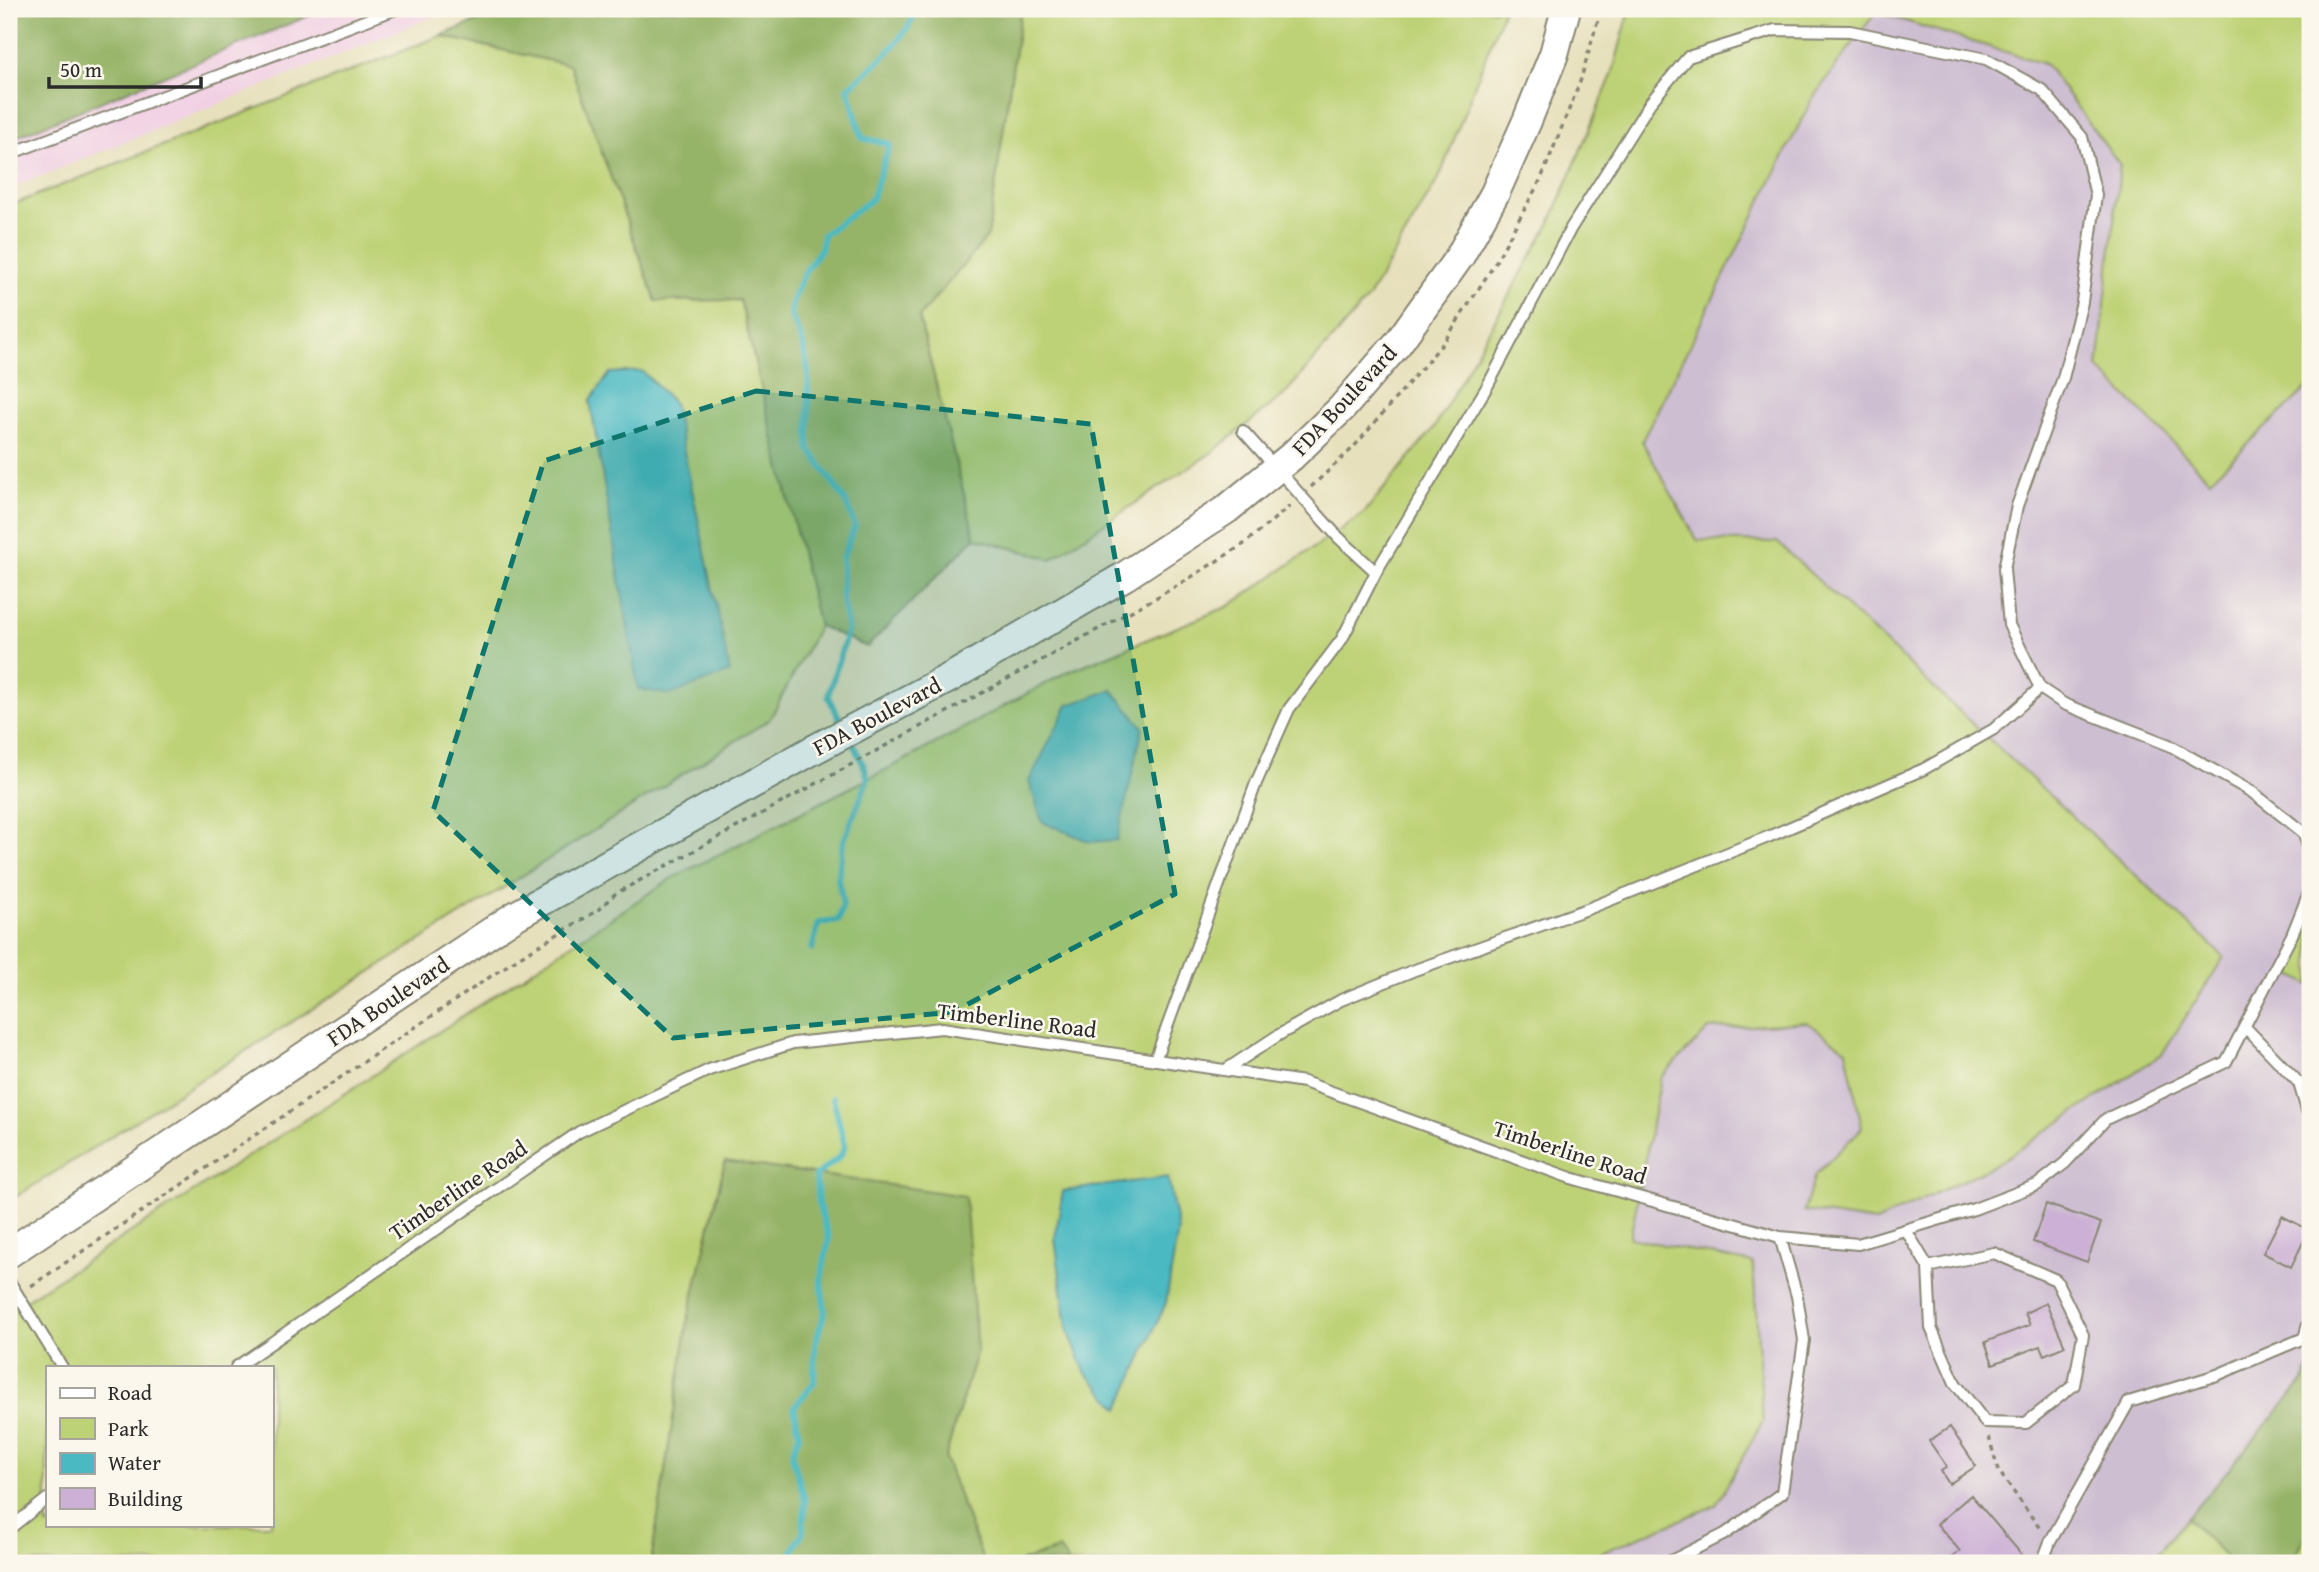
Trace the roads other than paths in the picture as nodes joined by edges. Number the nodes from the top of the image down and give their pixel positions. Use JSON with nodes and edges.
{"nodes":[{"id":1,"x":396,"y":9,"type":"edge"},
{"id":2,"x":1566,"y":9,"type":"edge"},
{"id":3,"x":9,"y":154,"type":"edge"},
{"id":4,"x":1244,"y":431,"type":"dead end"},
{"id":5,"x":1277,"y":468,"type":"junction"},
{"id":6,"x":1376,"y":572,"type":"junction"},
{"id":7,"x":2040,"y":688,"type":"junction"},
{"id":8,"x":2310,"y":854,"type":"edge"},
{"id":9,"x":2310,"y":890,"type":"edge"},
{"id":10,"x":2245,"y":1027,"type":"junction"},
{"id":11,"x":1156,"y":1060,"type":"junction"},
{"id":12,"x":1227,"y":1069,"type":"junction"},
{"id":13,"x":2310,"y":1121,"type":"edge"},
{"id":14,"x":1906,"y":1230,"type":"junction"},
{"id":15,"x":1780,"y":1237,"type":"junction"},
{"id":16,"x":9,"y":1253,"type":"edge"},
{"id":17,"x":1928,"y":1267,"type":"junction"},
{"id":18,"x":9,"y":1282,"type":"edge"},
{"id":19,"x":2310,"y":1318,"type":"edge"},
{"id":20,"x":61,"y":1366,"type":"edge"},
{"id":21,"x":237,"y":1366,"type":"edge"},
{"id":22,"x":46,"y":1500,"type":"edge"},
{"id":23,"x":9,"y":1529,"type":"edge"},
{"id":24,"x":1667,"y":1563,"type":"edge"},
{"id":25,"x":2042,"y":1563,"type":"edge"}],
"edges":[{"from":1,"to":3,"type":"lane"},
{"from":2,"to":5,"type":"street","name":"FDA Boulevard"},
{"from":4,"to":5,"type":"lane"},
{"from":5,"to":6,"type":"lane"},
{"from":5,"to":16,"type":"street","name":"FDA Boulevard"},
{"from":6,"to":7,"type":"lane"},
{"from":6,"to":11,"type":"lane"},
{"from":7,"to":8,"type":"lane"},
{"from":7,"to":12,"type":"lane"},
{"from":9,"to":10,"type":"lane"},
{"from":10,"to":13,"type":"lane"},
{"from":10,"to":14,"type":"lane"},
{"from":11,"to":12,"type":"lane","name":"Timberline Road"},
{"from":11,"to":21,"type":"lane","name":"Timberline Road"},
{"from":12,"to":15,"type":"lane","name":"Timberline Road"},
{"from":14,"to":15,"type":"lane","name":"Timberline Road"},
{"from":14,"to":17,"type":"lane"},
{"from":15,"to":24,"type":"lane"},
{"from":17,"to":17,"type":"lane"},
{"from":18,"to":20,"type":"lane"},
{"from":19,"to":25,"type":"lane"},
{"from":22,"to":23,"type":"lane"}]}
